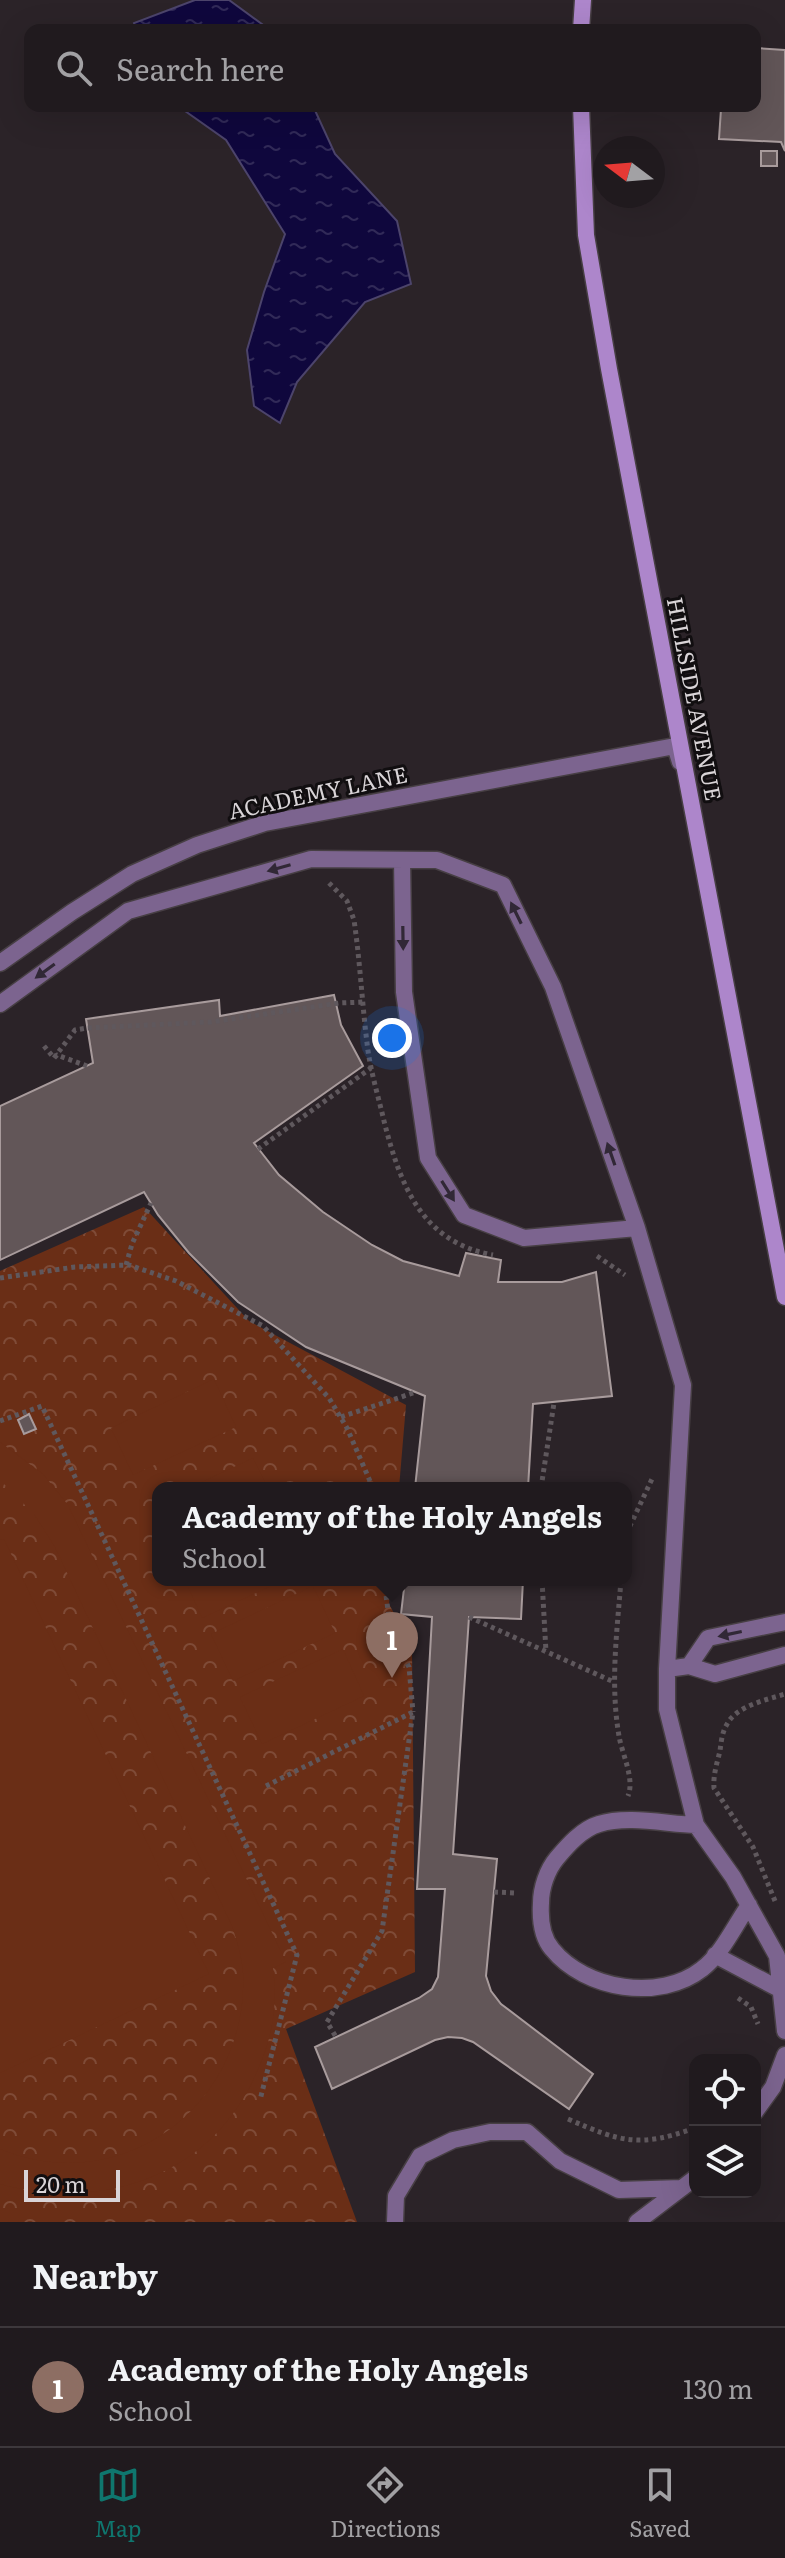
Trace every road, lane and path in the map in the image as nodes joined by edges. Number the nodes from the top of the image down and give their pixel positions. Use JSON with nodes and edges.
{"nodes":[{"id":1,"x":583,"y":0,"type":"edge"},
{"id":2,"x":581,"y":24,"type":"edge"},
{"id":3,"x":581,"y":112,"type":"edge"},
{"id":4,"x":692,"y":810,"type":"junction"},
{"id":5,"x":402,"y":860,"type":"junction"},
{"id":6,"x":0,"y":963,"type":"edge"},
{"id":7,"x":364,"y":1002,"type":"dead end"},
{"id":8,"x":0,"y":1004,"type":"edge"},
{"id":9,"x":44,"y":1046,"type":"dead end"},
{"id":10,"x":54,"y":1058,"type":"junction"},
{"id":11,"x":87,"y":1066,"type":"dead end"},
{"id":12,"x":371,"y":1068,"type":"dead end"},
{"id":13,"x":258,"y":1149,"type":"dead end"},
{"id":14,"x":151,"y":1203,"type":"dead end"},
{"id":15,"x":637,"y":1228,"type":"junction"},
{"id":16,"x":126,"y":1265,"type":"junction"},
{"id":17,"x":782,"y":1271,"type":"edge"},
{"id":18,"x":0,"y":1278,"type":"edge"},
{"id":19,"x":785,"y":1297,"type":"edge"},
{"id":20,"x":416,"y":1392,"type":"dead end"},
{"id":21,"x":554,"y":1403,"type":"dead end"},
{"id":22,"x":341,"y":1417,"type":"junction"},
{"id":23,"x":0,"y":1421,"type":"edge"},
{"id":24,"x":370,"y":1482,"type":"edge"},
{"id":25,"x":542,"y":1482,"type":"edge"},
{"id":26,"x":385,"y":1586,"type":"edge"},
{"id":27,"x":542,"y":1586,"type":"edge"},
{"id":28,"x":621,"y":1586,"type":"edge"},
{"id":29,"x":469,"y":1617,"type":"dead end"},
{"id":30,"x":785,"y":1622,"type":"edge"},
{"id":31,"x":546,"y":1652,"type":"junction"},
{"id":32,"x":785,"y":1655,"type":"edge"},
{"id":33,"x":689,"y":1666,"type":"junction"},
{"id":34,"x":667,"y":1669,"type":"junction"},
{"id":35,"x":615,"y":1683,"type":"junction"},
{"id":36,"x":785,"y":1694,"type":"edge"},
{"id":37,"x":413,"y":1712,"type":"junction"},
{"id":38,"x":266,"y":1786,"type":"dead end"},
{"id":39,"x":620,"y":1803,"type":"dead end"},
{"id":40,"x":696,"y":1825,"type":"junction"},
{"id":41,"x":520,"y":1879,"type":"dead end"},
{"id":42,"x":494,"y":1892,"type":"dead end"},
{"id":43,"x":749,"y":1905,"type":"junction"},
{"id":44,"x":776,"y":1905,"type":"dead end"},
{"id":45,"x":715,"y":1955,"type":"junction"},
{"id":46,"x":781,"y":1990,"type":"junction"},
{"id":47,"x":733,"y":1993,"type":"dead end"},
{"id":48,"x":759,"y":2026,"type":"dead end"},
{"id":49,"x":785,"y":2031,"type":"edge"},
{"id":50,"x":336,"y":2037,"type":"dead end"},
{"id":51,"x":785,"y":2055,"type":"edge"},
{"id":52,"x":260,"y":2100,"type":"dead end"},
{"id":53,"x":761,"y":2104,"type":"edge"},
{"id":54,"x":568,"y":2119,"type":"dead end"},
{"id":55,"x":689,"y":2130,"type":"edge"},
{"id":56,"x":689,"y":2183,"type":"edge"},
{"id":57,"x":395,"y":2222,"type":"edge"},
{"id":58,"x":637,"y":2222,"type":"edge"}],
"edges":[{"from":1,"to":2,"type":"main road"},
{"from":3,"to":4,"type":"main road","name":"HILLSIDE AVENUE"},
{"from":4,"to":6,"type":"street","name":"ACADEMY LANE"},
{"from":4,"to":17,"type":"main road","name":"HILLSIDE AVENUE"},
{"from":5,"to":8,"type":"street","one_way":true},
{"from":15,"to":5,"type":"street","one_way":true},
{"from":5,"to":15,"type":"street","one_way":true},
{"from":7,"to":10,"type":"path"},
{"from":9,"to":10,"type":"path"},
{"from":10,"to":11,"type":"path"},
{"from":12,"to":13,"type":"path"},
{"from":14,"to":16,"type":"path"},
{"from":15,"to":34,"type":"street"},
{"from":16,"to":18,"type":"path"},
{"from":16,"to":22,"type":"path"},
{"from":17,"to":19,"type":"main road","name":"HILLSIDE AVENUE"},
{"from":20,"to":22,"type":"path"},
{"from":21,"to":25,"type":"path"},
{"from":22,"to":24,"type":"path"},
{"from":23,"to":52,"type":"path"},
{"from":26,"to":37,"type":"path"},
{"from":27,"to":31,"type":"path"},
{"from":28,"to":35,"type":"path"},
{"from":29,"to":31,"type":"path"},
{"from":30,"to":33,"type":"street","one_way":true},
{"from":31,"to":35,"type":"path"},
{"from":32,"to":33,"type":"street"},
{"from":33,"to":34,"type":"street"},
{"from":34,"to":40,"type":"street"},
{"from":35,"to":39,"type":"path"},
{"from":36,"to":44,"type":"path"},
{"from":37,"to":38,"type":"path"},
{"from":37,"to":50,"type":"path"},
{"from":40,"to":43,"type":"street"},
{"from":40,"to":45,"type":"street"},
{"from":41,"to":42,"type":"path"},
{"from":43,"to":45,"type":"street"},
{"from":43,"to":46,"type":"street"},
{"from":45,"to":46,"type":"street"},
{"from":46,"to":49,"type":"street"},
{"from":47,"to":48,"type":"path"},
{"from":51,"to":53,"type":"street"},
{"from":54,"to":55,"type":"path"},
{"from":56,"to":57,"type":"street"},
{"from":56,"to":58,"type":"street"}]}
